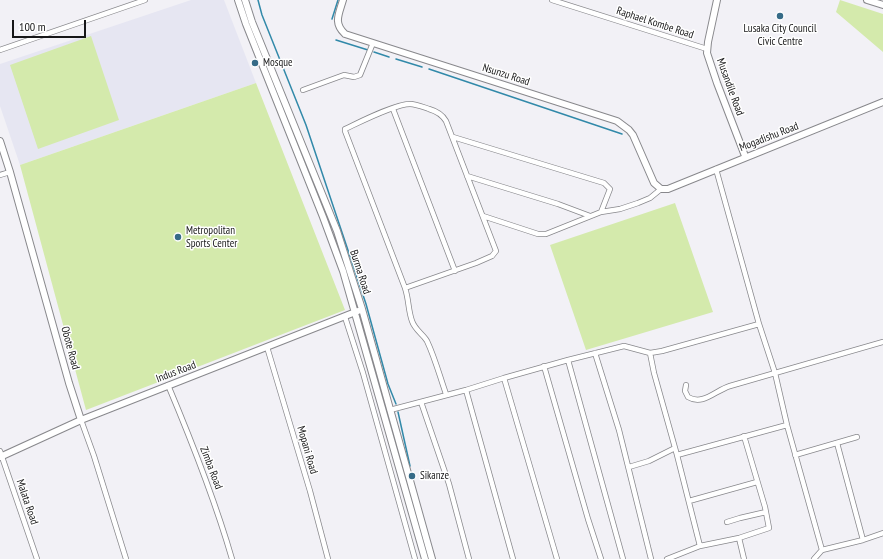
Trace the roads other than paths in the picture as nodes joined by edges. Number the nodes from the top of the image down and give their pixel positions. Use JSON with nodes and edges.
{"nodes":[{"id":1,"x":145,"y":0,"type":"edge"},
{"id":2,"x":238,"y":0,"type":"edge"},
{"id":3,"x":245,"y":0,"type":"edge"},
{"id":4,"x":343,"y":0,"type":"edge"},
{"id":5,"x":552,"y":0,"type":"edge"},
{"id":6,"x":717,"y":0,"type":"edge"},
{"id":7,"x":867,"y":0,"type":"edge"},
{"id":8,"x":883,"y":5,"type":"edge"},
{"id":9,"x":373,"y":43,"type":"junction"},
{"id":10,"x":0,"y":50,"type":"edge"},
{"id":11,"x":707,"y":50,"type":"junction"},
{"id":12,"x":303,"y":90,"type":"dead end"},
{"id":13,"x":883,"y":102,"type":"edge"},
{"id":14,"x":393,"y":109,"type":"junction"},
{"id":15,"x":453,"y":137,"type":"junction"},
{"id":16,"x":0,"y":141,"type":"edge"},
{"id":17,"x":746,"y":156,"type":"junction"},
{"id":18,"x":716,"y":169,"type":"junction"},
{"id":19,"x":10,"y":172,"type":"junction"},
{"id":20,"x":0,"y":175,"type":"edge"},
{"id":21,"x":467,"y":176,"type":"junction"},
{"id":22,"x":661,"y":189,"type":"junction"},
{"id":23,"x":601,"y":212,"type":"junction"},
{"id":24,"x":483,"y":216,"type":"junction"},
{"id":25,"x":590,"y":216,"type":"junction"},
{"id":26,"x":455,"y":271,"type":"junction"},
{"id":27,"x":405,"y":288,"type":"junction"},
{"id":28,"x":359,"y":311,"type":"junction"},
{"id":29,"x":345,"y":317,"type":"junction"},
{"id":30,"x":759,"y":324,"type":"junction"},
{"id":31,"x":883,"y":342,"type":"edge"},
{"id":32,"x":267,"y":347,"type":"junction"},
{"id":33,"x":595,"y":353,"type":"junction"},
{"id":34,"x":650,"y":353,"type":"junction"},
{"id":35,"x":568,"y":360,"type":"junction"},
{"id":36,"x":544,"y":366,"type":"junction"},
{"id":37,"x":775,"y":373,"type":"junction"},
{"id":38,"x":504,"y":378,"type":"junction"},
{"id":39,"x":686,"y":384,"type":"dead end"},
{"id":40,"x":168,"y":386,"type":"junction"},
{"id":41,"x":466,"y":390,"type":"junction"},
{"id":42,"x":446,"y":394,"type":"junction"},
{"id":43,"x":421,"y":402,"type":"junction"},
{"id":44,"x":390,"y":410,"type":"junction"},
{"id":45,"x":81,"y":420,"type":"junction"},
{"id":46,"x":787,"y":425,"type":"junction"},
{"id":47,"x":744,"y":436,"type":"junction"},
{"id":48,"x":857,"y":437,"type":"dead end"},
{"id":49,"x":837,"y":442,"type":"junction"},
{"id":50,"x":675,"y":448,"type":"junction"},
{"id":51,"x":1,"y":454,"type":"edge"},
{"id":52,"x":677,"y":454,"type":"junction"},
{"id":53,"x":795,"y":455,"type":"junction"},
{"id":54,"x":628,"y":467,"type":"junction"},
{"id":55,"x":757,"y":482,"type":"junction"},
{"id":56,"x":689,"y":501,"type":"junction"},
{"id":57,"x":766,"y":512,"type":"junction"},
{"id":58,"x":726,"y":522,"type":"dead end"},
{"id":59,"x":883,"y":533,"type":"edge"},
{"id":60,"x":739,"y":538,"type":"junction"},
{"id":61,"x":863,"y":540,"type":"junction"},
{"id":62,"x":700,"y":546,"type":"junction"},
{"id":63,"x":822,"y":550,"type":"junction"},
{"id":64,"x":37,"y":559,"type":"edge"},
{"id":65,"x":126,"y":559,"type":"edge"},
{"id":66,"x":232,"y":559,"type":"edge"},
{"id":67,"x":328,"y":559,"type":"edge"},
{"id":68,"x":415,"y":559,"type":"edge"},
{"id":69,"x":426,"y":559,"type":"edge"},
{"id":70,"x":432,"y":559,"type":"edge"},
{"id":71,"x":469,"y":559,"type":"edge"},
{"id":72,"x":513,"y":559,"type":"edge"},
{"id":73,"x":557,"y":559,"type":"edge"},
{"id":74,"x":601,"y":559,"type":"edge"},
{"id":75,"x":623,"y":559,"type":"edge"},
{"id":76,"x":651,"y":559,"type":"edge"},
{"id":77,"x":667,"y":559,"type":"edge"},
{"id":78,"x":744,"y":559,"type":"edge"},
{"id":79,"x":814,"y":559,"type":"edge"}],
"edges":[{"from":1,"to":10,"type":"street"},
{"from":2,"to":28,"type":"street","name":"Burma Road"},
{"from":3,"to":28,"type":"street","name":"Burma Road"},
{"from":4,"to":9,"type":"street","name":"Nsunzu Road"},
{"from":5,"to":11,"type":"street","name":"Raphael Kombe Road"},
{"from":6,"to":11,"type":"street","name":"Musandile Road"},
{"from":7,"to":8,"type":"street"},
{"from":9,"to":12,"type":"street"},
{"from":9,"to":22,"type":"street","name":"Nsunzu Road"},
{"from":11,"to":17,"type":"street","name":"Musandile Road"},
{"from":13,"to":17,"type":"street","name":"Mogadishu Road"},
{"from":14,"to":15,"type":"street"},
{"from":14,"to":26,"type":"street"},
{"from":14,"to":27,"type":"street"},
{"from":15,"to":21,"type":"street"},
{"from":15,"to":23,"type":"street"},
{"from":16,"to":19,"type":"street","name":"Obote Road"},
{"from":17,"to":18,"type":"street","name":"Mogadishu Road"},
{"from":18,"to":22,"type":"street","name":"Mogadishu Road"},
{"from":18,"to":30,"type":"street"},
{"from":19,"to":20,"type":"street"},
{"from":19,"to":45,"type":"street","name":"Obote Road"},
{"from":21,"to":24,"type":"street"},
{"from":21,"to":25,"type":"street"},
{"from":22,"to":23,"type":"street"},
{"from":23,"to":25,"type":"street"},
{"from":24,"to":25,"type":"street"},
{"from":24,"to":26,"type":"street"},
{"from":26,"to":27,"type":"street"},
{"from":27,"to":42,"type":"street"},
{"from":28,"to":29,"type":"street","name":"Indus Road"},
{"from":28,"to":44,"type":"street","name":"Burma Road"},
{"from":28,"to":69,"type":"street","name":"Burma Road"},
{"from":29,"to":32,"type":"street","name":"Indus Road"},
{"from":29,"to":68,"type":"street"},
{"from":30,"to":34,"type":"street"},
{"from":30,"to":37,"type":"street"},
{"from":31,"to":37,"type":"street"},
{"from":32,"to":40,"type":"street","name":"Indus Road"},
{"from":32,"to":67,"type":"street","name":"Mopani Road"},
{"from":33,"to":34,"type":"street"},
{"from":33,"to":35,"type":"street"},
{"from":33,"to":54,"type":"street"},
{"from":34,"to":50,"type":"street"},
{"from":35,"to":36,"type":"street"},
{"from":35,"to":75,"type":"street"},
{"from":36,"to":38,"type":"street"},
{"from":36,"to":74,"type":"street"},
{"from":37,"to":39,"type":"street"},
{"from":37,"to":46,"type":"street"},
{"from":38,"to":41,"type":"street"},
{"from":38,"to":73,"type":"street"},
{"from":40,"to":45,"type":"street","name":"Indus Road"},
{"from":40,"to":66,"type":"street","name":"Zimba Road"},
{"from":41,"to":42,"type":"street"},
{"from":41,"to":72,"type":"street"},
{"from":42,"to":43,"type":"street"},
{"from":43,"to":44,"type":"street"},
{"from":43,"to":71,"type":"street"},
{"from":44,"to":70,"type":"street","name":"Burma Road"},
{"from":45,"to":51,"type":"street","name":"Indus Road"},
{"from":45,"to":65,"type":"street","name":"Obote Road"},
{"from":46,"to":47,"type":"street"},
{"from":46,"to":53,"type":"street"},
{"from":47,"to":52,"type":"street"},
{"from":47,"to":55,"type":"street"},
{"from":48,"to":49,"type":"street"},
{"from":49,"to":53,"type":"street"},
{"from":49,"to":61,"type":"street"},
{"from":50,"to":52,"type":"street"},
{"from":50,"to":54,"type":"street"},
{"from":51,"to":64,"type":"street","name":"Malata Road"},
{"from":52,"to":56,"type":"street"},
{"from":53,"to":63,"type":"street"},
{"from":54,"to":76,"type":"street"},
{"from":55,"to":56,"type":"street"},
{"from":55,"to":57,"type":"street"},
{"from":56,"to":62,"type":"street"},
{"from":57,"to":58,"type":"street"},
{"from":57,"to":60,"type":"street"},
{"from":59,"to":61,"type":"street"},
{"from":60,"to":62,"type":"street"},
{"from":60,"to":78,"type":"street"},
{"from":61,"to":63,"type":"street"},
{"from":62,"to":77,"type":"street"},
{"from":63,"to":79,"type":"street"}]}
